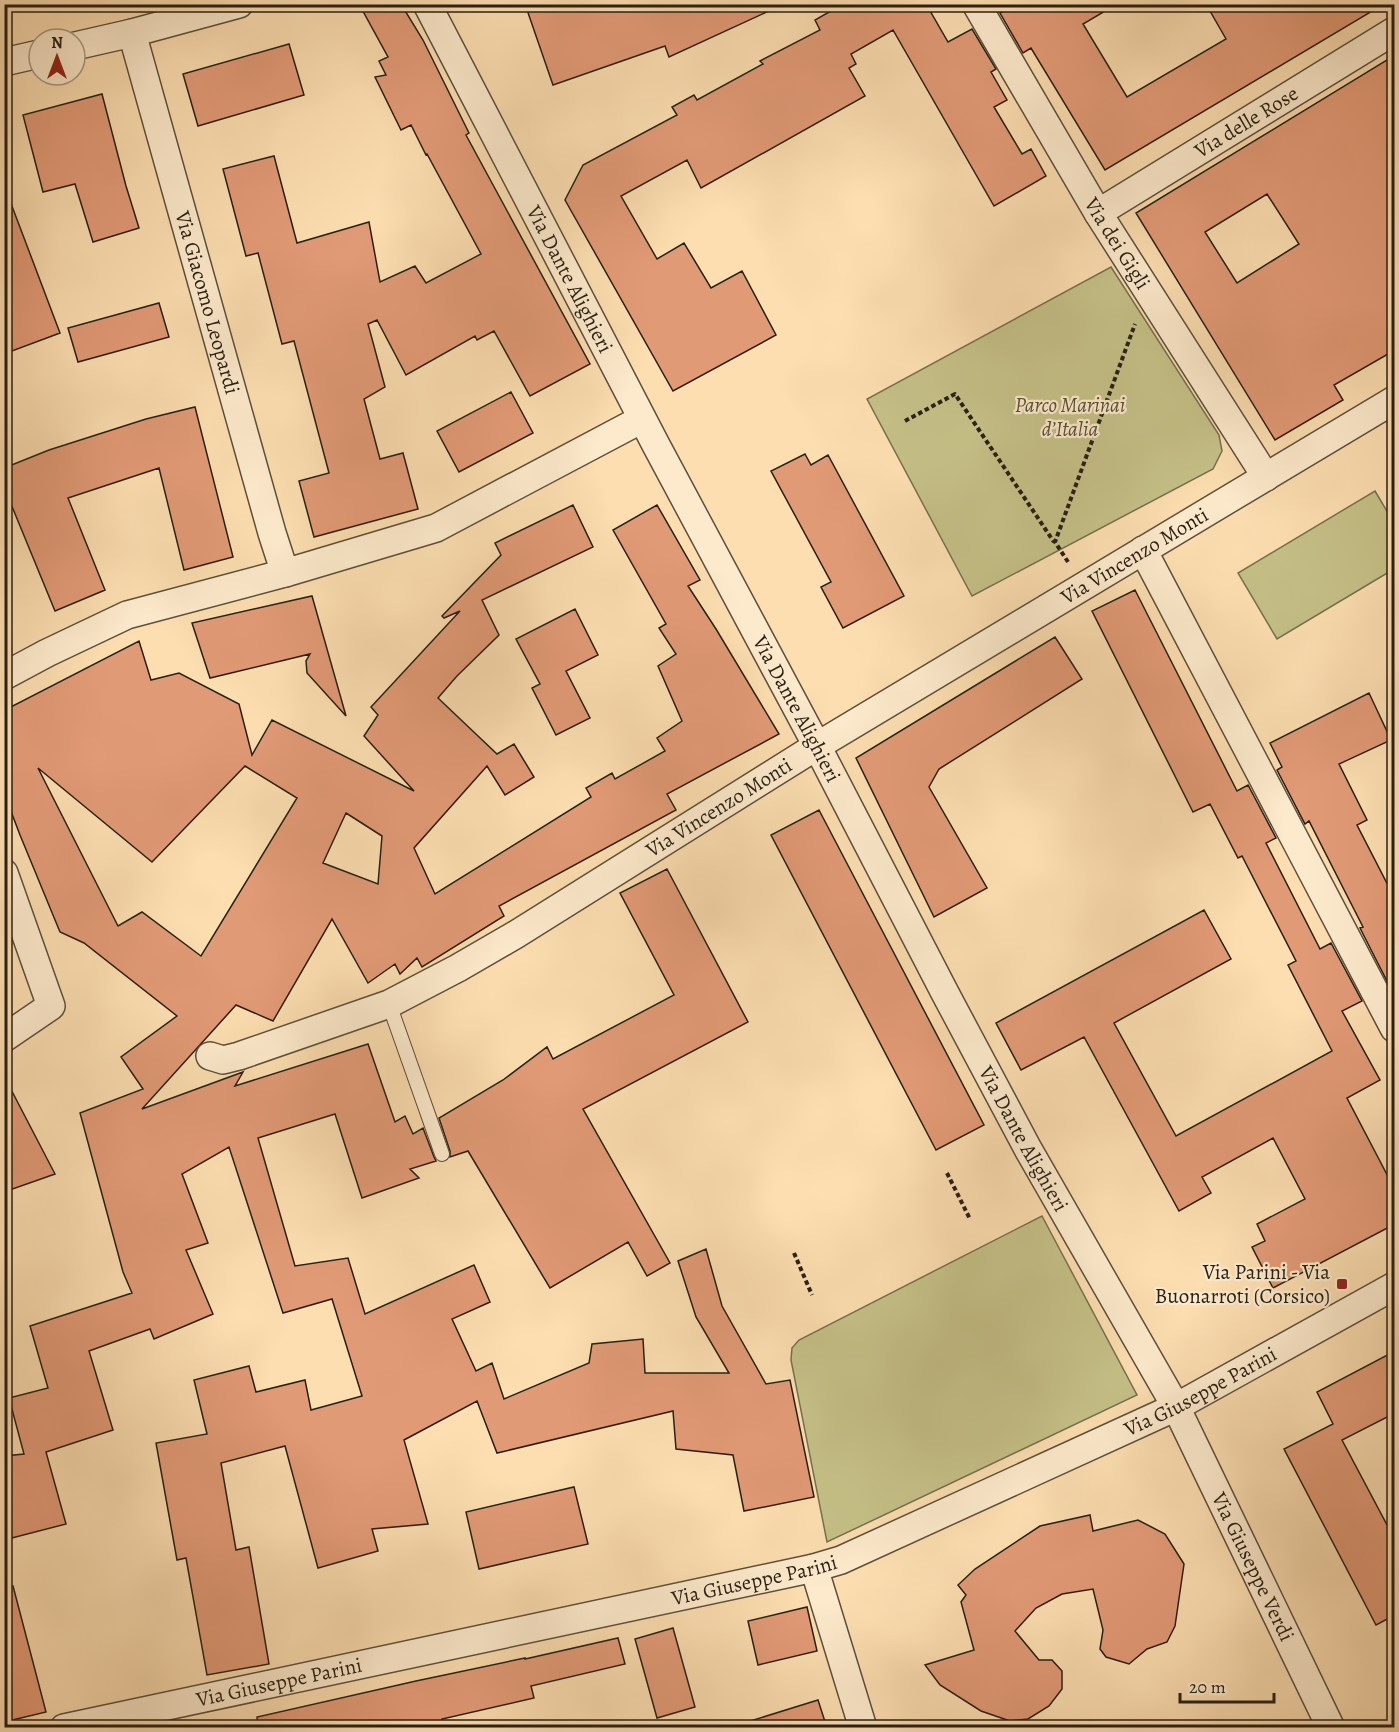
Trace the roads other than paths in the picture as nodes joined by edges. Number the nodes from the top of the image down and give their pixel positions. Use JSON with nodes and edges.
{"nodes":[{"id":1,"x":239,"y":4,"type":"edge"},
{"id":2,"x":427,"y":4,"type":"edge"},
{"id":3,"x":976,"y":4,"type":"edge"},
{"id":4,"x":1395,"y":30,"type":"edge"},
{"id":5,"x":132,"y":33,"type":"junction"},
{"id":6,"x":87,"y":43,"type":"edge"},
{"id":7,"x":27,"y":57,"type":"edge"},
{"id":8,"x":4,"y":62,"type":"edge"},
{"id":9,"x":1098,"y":213,"type":"junction"},
{"id":10,"x":1392,"y":407,"type":"edge"},
{"id":11,"x":642,"y":419,"type":"junction"},
{"id":12,"x":1266,"y":477,"type":"junction"},
{"id":13,"x":1143,"y":549,"type":"junction"},
{"id":14,"x":285,"y":573,"type":"junction"},
{"id":15,"x":4,"y":676,"type":"edge"},
{"id":16,"x":817,"y":746,"type":"junction"},
{"id":17,"x":4,"y":873,"type":"edge"},
{"id":18,"x":389,"y":1004,"type":"junction"},
{"id":19,"x":1395,"y":1028,"type":"edge"},
{"id":20,"x":4,"y":1038,"type":"edge"},
{"id":21,"x":210,"y":1056,"type":"dead end"},
{"id":22,"x":442,"y":1154,"type":"dead end"},
{"id":23,"x":1395,"y":1286,"type":"edge"},
{"id":24,"x":1176,"y":1407,"type":"junction"},
{"id":25,"x":814,"y":1568,"type":"junction"},
{"id":26,"x":64,"y":1728,"type":"edge"},
{"id":27,"x":863,"y":1728,"type":"edge"},
{"id":28,"x":1331,"y":1728,"type":"edge"}],
"edges":[{"from":1,"to":5,"type":"street"},
{"from":2,"to":11,"type":"street","name":"Via Dante Alighieri"},
{"from":3,"to":9,"type":"street","name":"Via dei Gigli"},
{"from":4,"to":9,"type":"street","name":"Via delle Rose"},
{"from":5,"to":6,"type":"street"},
{"from":5,"to":14,"type":"street","name":"Via Giacomo Leopardi"},
{"from":7,"to":8,"type":"street"},
{"from":9,"to":12,"type":"street","name":"Via dei Gigli"},
{"from":10,"to":12,"type":"street","name":"Via Vincenzo Monti"},
{"from":11,"to":14,"type":"street"},
{"from":11,"to":16,"type":"street","name":"Via Dante Alighieri"},
{"from":12,"to":13,"type":"street","name":"Via Vincenzo Monti"},
{"from":13,"to":16,"type":"street","name":"Via Vincenzo Monti"},
{"from":13,"to":19,"type":"street"},
{"from":14,"to":15,"type":"street"},
{"from":16,"to":18,"type":"street","name":"Via Vincenzo Monti"},
{"from":16,"to":24,"type":"street","name":"Via Dante Alighieri"},
{"from":17,"to":20,"type":"street"},
{"from":18,"to":21,"type":"street","name":"Via Vincenzo Monti"},
{"from":18,"to":22,"type":"lane"},
{"from":23,"to":24,"type":"street","name":"Via Giuseppe Parini"},
{"from":24,"to":25,"type":"street","name":"Via Giuseppe Parini"},
{"from":24,"to":28,"type":"street","name":"Via Giuseppe Verdi"},
{"from":25,"to":26,"type":"street","name":"Via Giuseppe Parini"},
{"from":25,"to":27,"type":"street"}]}
